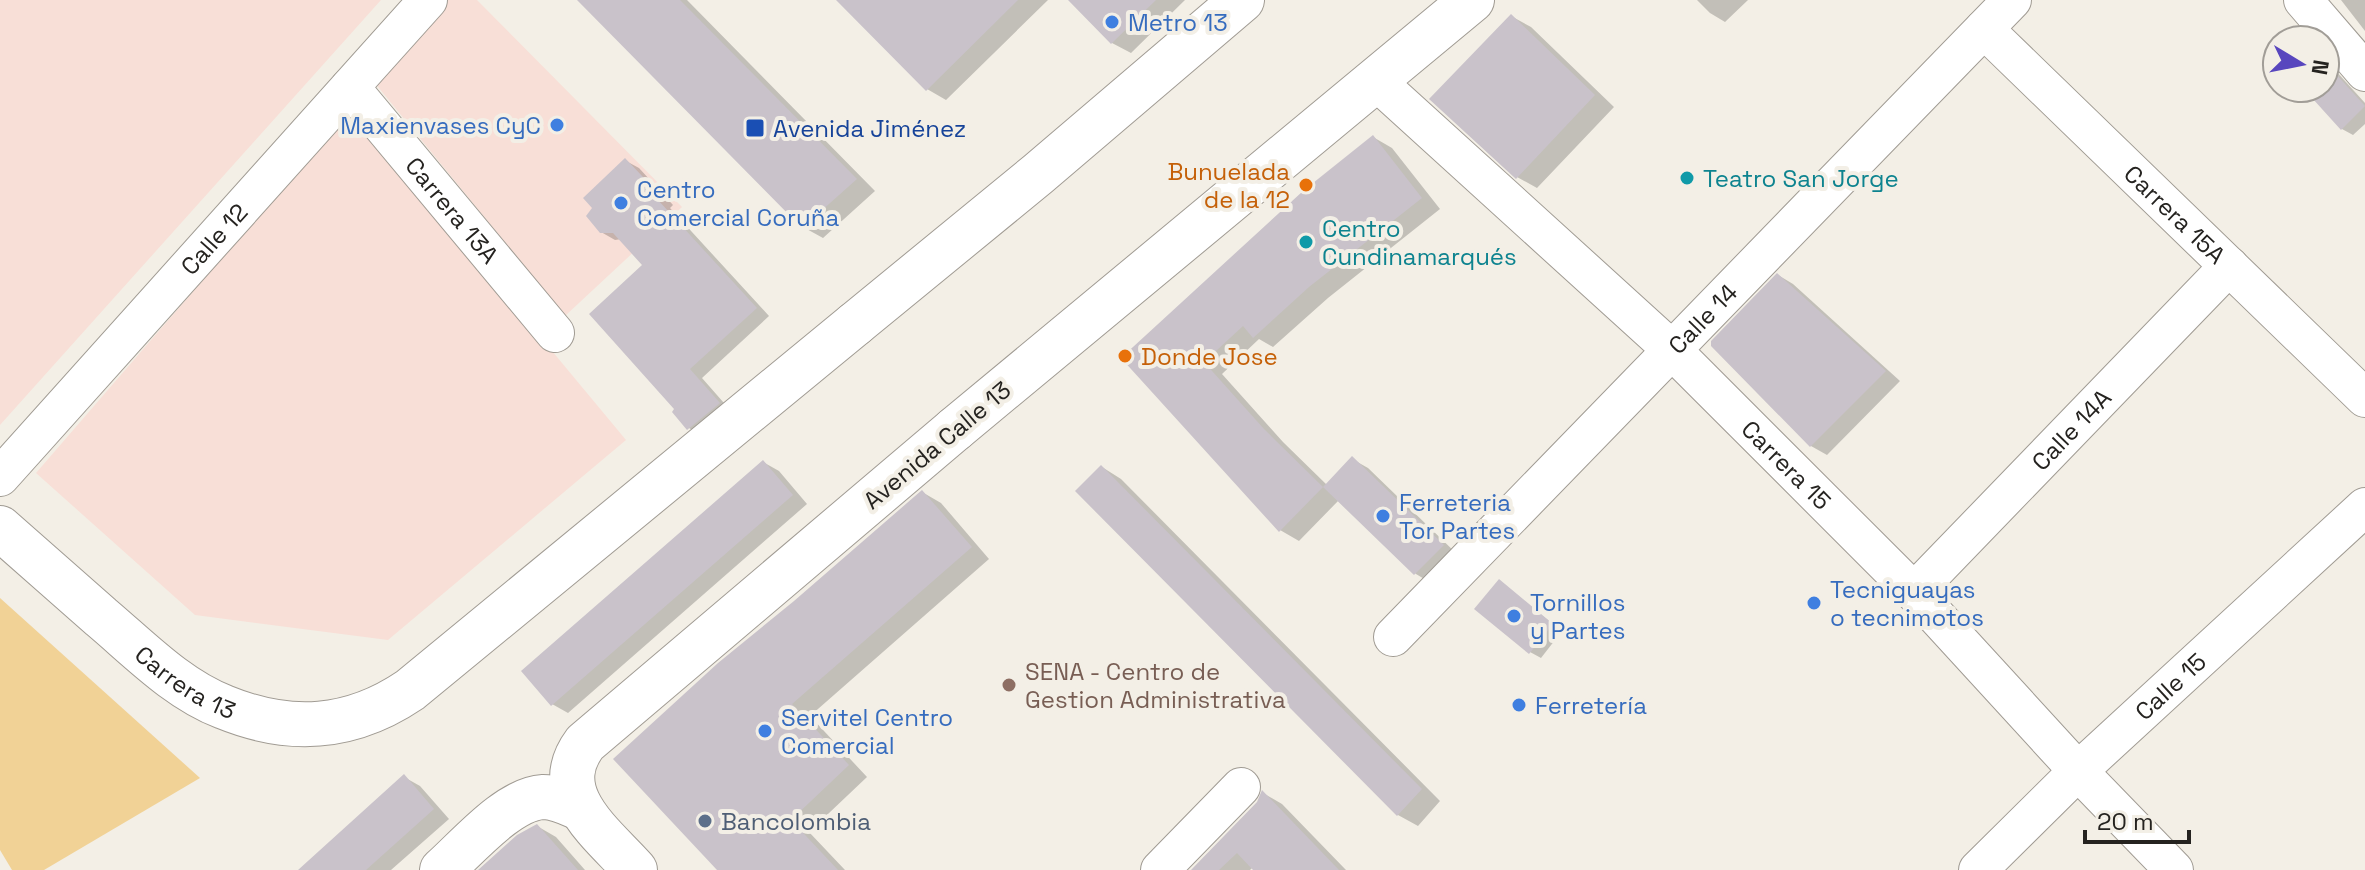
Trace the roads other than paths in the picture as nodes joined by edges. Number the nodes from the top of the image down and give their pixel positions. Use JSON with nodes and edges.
{"nodes":[{"id":1,"x":428,"y":0,"type":"edge"},
{"id":2,"x":1242,"y":0,"type":"edge"},
{"id":3,"x":1472,"y":0,"type":"edge"},
{"id":4,"x":2012,"y":0,"type":"edge"},
{"id":5,"x":2303,"y":0,"type":"edge"},
{"id":6,"x":1984,"y":29,"type":"junction"},
{"id":7,"x":2365,"y":72,"type":"edge"},
{"id":8,"x":1376,"y":81,"type":"junction"},
{"id":9,"x":350,"y":87,"type":"junction"},
{"id":10,"x":2229,"y":266,"type":"junction"},
{"id":11,"x":555,"y":333,"type":"dead end"},
{"id":12,"x":1671,"y":349,"type":"junction"},
{"id":13,"x":2365,"y":398,"type":"edge"},
{"id":14,"x":0,"y":477,"type":"edge"},
{"id":15,"x":2365,"y":507,"type":"edge"},
{"id":16,"x":0,"y":528,"type":"edge"},
{"id":17,"x":1914,"y":592,"type":"junction"},
{"id":18,"x":1393,"y":637,"type":"dead end"},
{"id":19,"x":2078,"y":771,"type":"junction"},
{"id":20,"x":1241,"y":787,"type":"dead end"},
{"id":21,"x":579,"y":808,"type":"junction"},
{"id":22,"x":442,"y":870,"type":"edge"},
{"id":23,"x":635,"y":870,"type":"edge"},
{"id":24,"x":1160,"y":870,"type":"edge"},
{"id":25,"x":1978,"y":870,"type":"edge"},
{"id":26,"x":2174,"y":870,"type":"edge"}],
"edges":[{"from":1,"to":9,"type":"street","name":"Calle 12"},
{"from":2,"to":16,"type":"street","name":"Carrera 13"},
{"from":3,"to":8,"type":"street","name":"Avenida Calle 13"},
{"from":4,"to":6,"type":"street","name":"Calle 14"},
{"from":5,"to":7,"type":"street"},
{"from":6,"to":10,"type":"street","name":"Carrera 15A"},
{"from":6,"to":12,"type":"street","name":"Calle 14"},
{"from":8,"to":12,"type":"street","name":"Carrera 15"},
{"from":8,"to":21,"type":"street","name":"Avenida Calle 13"},
{"from":9,"to":11,"type":"street","name":"Carrera 13A"},
{"from":9,"to":14,"type":"street","name":"Calle 12"},
{"from":10,"to":13,"type":"street","name":"Carrera 15A"},
{"from":10,"to":17,"type":"street","name":"Calle 14A"},
{"from":12,"to":17,"type":"street","name":"Carrera 15"},
{"from":12,"to":18,"type":"street","name":"Calle 14"},
{"from":15,"to":19,"type":"street","name":"Calle 15"},
{"from":17,"to":19,"type":"street","name":"Carrera 15"},
{"from":19,"to":25,"type":"street","name":"Calle 15"},
{"from":19,"to":26,"type":"street","name":"Carrera 15"},
{"from":20,"to":24,"type":"street"},
{"from":21,"to":22,"type":"street"},
{"from":21,"to":23,"type":"street"}]}
